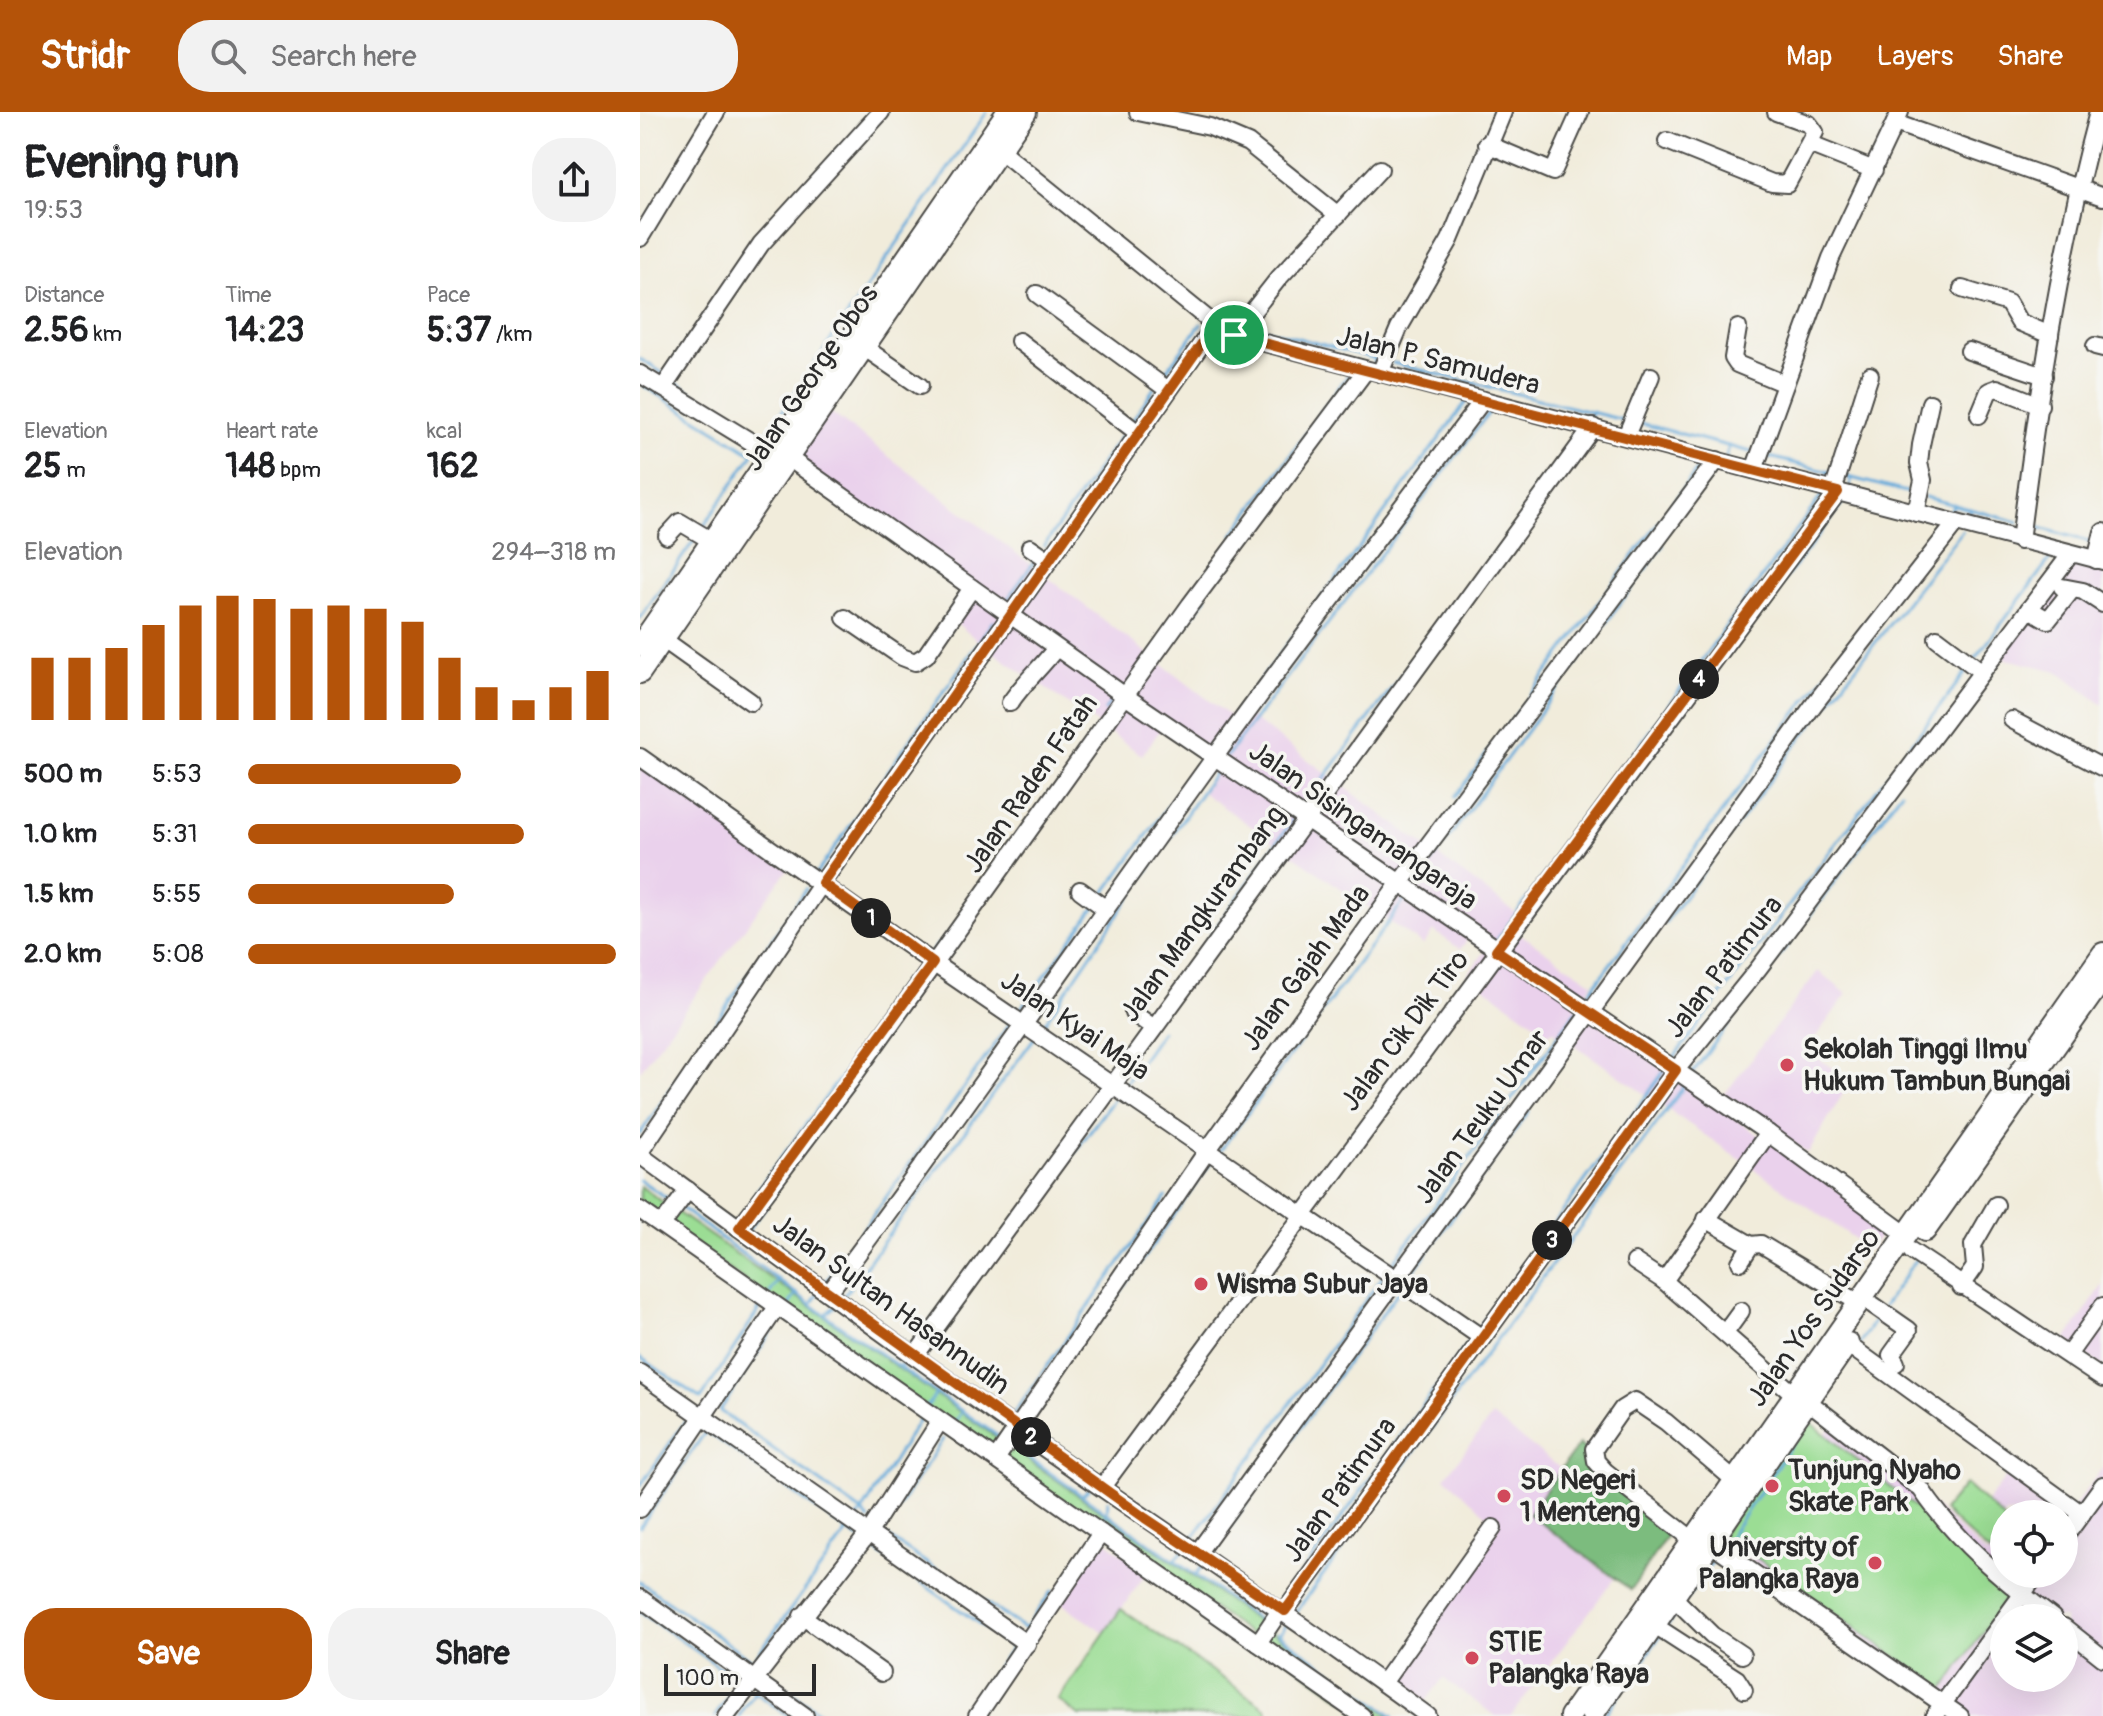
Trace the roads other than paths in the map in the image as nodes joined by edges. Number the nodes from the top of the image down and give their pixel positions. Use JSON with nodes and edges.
{"nodes":[{"id":1,"x":716,"y":112,"type":"edge"},
{"id":2,"x":881,"y":112,"type":"edge"},
{"id":3,"x":1007,"y":112,"type":"edge"},
{"id":4,"x":1026,"y":112,"type":"edge"},
{"id":5,"x":1138,"y":112,"type":"edge"},
{"id":6,"x":1503,"y":112,"type":"edge"},
{"id":7,"x":1580,"y":112,"type":"edge"},
{"id":8,"x":1776,"y":112,"type":"edge"},
{"id":9,"x":2098,"y":112,"type":"edge"},
{"id":10,"x":1160,"y":114,"type":"edge"},
{"id":11,"x":1898,"y":118,"type":"edge"},
{"id":12,"x":1667,"y":141,"type":"dead end"},
{"id":13,"x":1487,"y":144,"type":"junction"},
{"id":14,"x":1811,"y":145,"type":"junction"},
{"id":15,"x":1001,"y":151,"type":"junction"},
{"id":16,"x":1380,"y":169,"type":"dead end"},
{"id":17,"x":1874,"y":170,"type":"junction"},
{"id":18,"x":2078,"y":186,"type":"junction"},
{"id":19,"x":2103,"y":197,"type":"edge"},
{"id":20,"x":1338,"y":215,"type":"junction"},
{"id":21,"x":640,"y":238,"type":"edge"},
{"id":22,"x":900,"y":281,"type":"junction"},
{"id":23,"x":1962,"y":289,"type":"dead end"},
{"id":24,"x":1037,"y":294,"type":"dead end"},
{"id":25,"x":1215,"y":325,"type":"junction"},
{"id":26,"x":1738,"y":328,"type":"dead end"},
{"id":27,"x":1234,"y":335,"type":"junction"},
{"id":28,"x":2050,"y":335,"type":"junction"},
{"id":29,"x":1019,"y":341,"type":"dead end"},
{"id":30,"x":865,"y":348,"type":"junction"},
{"id":31,"x":1969,"y":351,"type":"dead end"},
{"id":32,"x":1373,"y":372,"type":"junction"},
{"id":33,"x":640,"y":374,"type":"edge"},
{"id":34,"x":1870,"y":375,"type":"dead end"},
{"id":35,"x":1651,"y":376,"type":"dead end"},
{"id":36,"x":2044,"y":376,"type":"junction"},
{"id":37,"x":1159,"y":383,"type":"junction"},
{"id":38,"x":1785,"y":384,"type":"junction"},
{"id":39,"x":920,"y":386,"type":"dead end"},
{"id":40,"x":663,"y":388,"type":"junction"},
{"id":41,"x":1483,"y":400,"type":"junction"},
{"id":42,"x":1930,"y":403,"type":"dead end"},
{"id":43,"x":2040,"y":405,"type":"junction"},
{"id":44,"x":1979,"y":415,"type":"dead end"},
{"id":45,"x":1593,"y":427,"type":"junction"},
{"id":46,"x":1138,"y":433,"type":"junction"},
{"id":47,"x":1626,"y":436,"type":"junction"},
{"id":48,"x":780,"y":457,"type":"junction"},
{"id":49,"x":1717,"y":460,"type":"junction"},
{"id":50,"x":1754,"y":470,"type":"junction"},
{"id":51,"x":1836,"y":491,"type":"junction"},
{"id":52,"x":1916,"y":513,"type":"junction"},
{"id":53,"x":1956,"y":523,"type":"junction"},
{"id":54,"x":2021,"y":529,"type":"junction"},
{"id":55,"x":667,"y":536,"type":"dead end"},
{"id":56,"x":722,"y":537,"type":"junction"},
{"id":57,"x":1030,"y":547,"type":"dead end"},
{"id":58,"x":2101,"y":547,"type":"edge"},
{"id":59,"x":2070,"y":555,"type":"junction"},
{"id":60,"x":1049,"y":560,"type":"junction"},
{"id":61,"x":2052,"y":579,"type":"junction"},
{"id":62,"x":972,"y":588,"type":"junction"},
{"id":63,"x":2071,"y":591,"type":"junction"},
{"id":64,"x":2103,"y":604,"type":"edge"},
{"id":65,"x":2029,"y":609,"type":"junction"},
{"id":66,"x":1010,"y":615,"type":"junction"},
{"id":67,"x":845,"y":618,"type":"dead end"},
{"id":68,"x":1937,"y":638,"type":"dead end"},
{"id":69,"x":664,"y":640,"type":"junction"},
{"id":70,"x":640,"y":645,"type":"edge"},
{"id":71,"x":1056,"y":648,"type":"junction"},
{"id":72,"x":1982,"y":672,"type":"junction"},
{"id":73,"x":640,"y":673,"type":"edge"},
{"id":74,"x":1125,"y":696,"type":"junction"},
{"id":75,"x":751,"y":702,"type":"dead end"},
{"id":76,"x":1010,"y":703,"type":"dead end"},
{"id":77,"x":2012,"y":720,"type":"dead end"},
{"id":78,"x":1215,"y":755,"type":"junction"},
{"id":79,"x":640,"y":757,"type":"edge"},
{"id":80,"x":2103,"y":768,"type":"edge"},
{"id":81,"x":1304,"y":818,"type":"junction"},
{"id":82,"x":822,"y":883,"type":"junction"},
{"id":83,"x":1399,"y":884,"type":"junction"},
{"id":84,"x":1080,"y":890,"type":"dead end"},
{"id":85,"x":1106,"y":909,"type":"junction"},
{"id":86,"x":1496,"y":950,"type":"junction"},
{"id":87,"x":2103,"y":953,"type":"edge"},
{"id":88,"x":933,"y":963,"type":"junction"},
{"id":89,"x":2101,"y":987,"type":"edge"},
{"id":90,"x":1590,"y":1012,"type":"junction"},
{"id":91,"x":1133,"y":1013,"type":"dead end"},
{"id":92,"x":1023,"y":1023,"type":"junction"},
{"id":93,"x":1154,"y":1028,"type":"junction"},
{"id":94,"x":1676,"y":1070,"type":"junction"},
{"id":95,"x":1114,"y":1084,"type":"junction"},
{"id":96,"x":1768,"y":1133,"type":"junction"},
{"id":97,"x":1209,"y":1148,"type":"junction"},
{"id":98,"x":640,"y":1153,"type":"edge"},
{"id":99,"x":683,"y":1196,"type":"junction"},
{"id":100,"x":1996,"y":1205,"type":"dead end"},
{"id":101,"x":640,"y":1210,"type":"edge"},
{"id":102,"x":1301,"y":1213,"type":"junction"},
{"id":103,"x":1706,"y":1219,"type":"junction"},
{"id":104,"x":665,"y":1221,"type":"junction"},
{"id":105,"x":739,"y":1228,"type":"junction"},
{"id":106,"x":1751,"y":1245,"type":"junction"},
{"id":107,"x":1913,"y":1250,"type":"junction"},
{"id":108,"x":1635,"y":1262,"type":"dead end"},
{"id":109,"x":1740,"y":1262,"type":"dead end"},
{"id":110,"x":1395,"y":1276,"type":"junction"},
{"id":111,"x":1664,"y":1281,"type":"junction"},
{"id":112,"x":1961,"y":1287,"type":"junction"},
{"id":113,"x":829,"y":1292,"type":"junction"},
{"id":114,"x":1866,"y":1304,"type":"junction"},
{"id":115,"x":2103,"y":1306,"type":"edge"},
{"id":116,"x":777,"y":1307,"type":"junction"},
{"id":117,"x":1741,"y":1311,"type":"dead end"},
{"id":118,"x":1725,"y":1333,"type":"junction"},
{"id":119,"x":1481,"y":1337,"type":"junction"},
{"id":120,"x":1847,"y":1344,"type":"junction"},
{"id":121,"x":2068,"y":1355,"type":"junction"},
{"id":122,"x":915,"y":1356,"type":"junction"},
{"id":123,"x":1896,"y":1363,"type":"dead end"},
{"id":124,"x":643,"y":1377,"type":"edge"},
{"id":125,"x":2103,"y":1379,"type":"edge"},
{"id":126,"x":1802,"y":1398,"type":"junction"},
{"id":127,"x":703,"y":1418,"type":"junction"},
{"id":128,"x":940,"y":1421,"type":"junction"},
{"id":129,"x":1006,"y":1444,"type":"junction"},
{"id":130,"x":1734,"y":1480,"type":"junction"},
{"id":131,"x":2103,"y":1485,"type":"edge"},
{"id":132,"x":1102,"y":1487,"type":"junction"},
{"id":133,"x":640,"y":1509,"type":"edge"},
{"id":134,"x":2082,"y":1514,"type":"junction"},
{"id":135,"x":2078,"y":1519,"type":"edge"},
{"id":136,"x":1493,"y":1528,"type":"dead end"},
{"id":137,"x":1101,"y":1533,"type":"junction"},
{"id":138,"x":868,"y":1534,"type":"junction"},
{"id":139,"x":1702,"y":1542,"type":"junction"},
{"id":140,"x":1198,"y":1552,"type":"junction"},
{"id":141,"x":2026,"y":1588,"type":"edge"},
{"id":142,"x":2022,"y":1594,"type":"junction"},
{"id":143,"x":640,"y":1598,"type":"edge"},
{"id":144,"x":1674,"y":1598,"type":"junction"},
{"id":145,"x":2015,"y":1604,"type":"edge"},
{"id":146,"x":2035,"y":1604,"type":"edge"},
{"id":147,"x":1283,"y":1610,"type":"junction"},
{"id":148,"x":802,"y":1616,"type":"junction"},
{"id":149,"x":1655,"y":1626,"type":"junction"},
{"id":150,"x":1265,"y":1632,"type":"junction"},
{"id":151,"x":2078,"y":1638,"type":"edge"},
{"id":152,"x":1990,"y":1639,"type":"edge"},
{"id":153,"x":1027,"y":1644,"type":"junction"},
{"id":154,"x":1742,"y":1655,"type":"dead end"},
{"id":155,"x":2103,"y":1658,"type":"edge"},
{"id":156,"x":882,"y":1673,"type":"dead end"},
{"id":157,"x":1609,"y":1675,"type":"junction"},
{"id":158,"x":758,"y":1683,"type":"junction"},
{"id":159,"x":1383,"y":1683,"type":"junction"},
{"id":160,"x":1744,"y":1690,"type":"dead end"},
{"id":161,"x":1938,"y":1710,"type":"edge"},
{"id":162,"x":985,"y":1713,"type":"edge"},
{"id":163,"x":726,"y":1716,"type":"edge"},
{"id":164,"x":805,"y":1716,"type":"edge"},
{"id":165,"x":1362,"y":1716,"type":"edge"},
{"id":166,"x":1428,"y":1716,"type":"edge"},
{"id":167,"x":1570,"y":1716,"type":"edge"},
{"id":168,"x":1592,"y":1716,"type":"edge"},
{"id":169,"x":1960,"y":1716,"type":"edge"}],
"edges":[{"from":1,"to":21,"type":"street"},
{"from":2,"to":40,"type":"street"},
{"from":3,"to":22,"type":"main road","name":"Jalan George Obos"},
{"from":4,"to":15,"type":"main road","name":"Jalan George Obos"},
{"from":5,"to":10,"type":"street"},
{"from":6,"to":13,"type":"street","name":"Jalan Raden Fatah"},
{"from":7,"to":13,"type":"street"},
{"from":8,"to":14,"type":"street"},
{"from":9,"to":18,"type":"street"},
{"from":10,"to":20,"type":"street"},
{"from":11,"to":17,"type":"street"},
{"from":11,"to":18,"type":"street"},
{"from":12,"to":14,"type":"street"},
{"from":13,"to":32,"type":"street","name":"Jalan Raden Fatah"},
{"from":14,"to":17,"type":"street"},
{"from":15,"to":22,"type":"main road","name":"Jalan George Obos"},
{"from":15,"to":25,"type":"street","name":"Jalan P. Samudera"},
{"from":16,"to":20,"type":"street"},
{"from":17,"to":38,"type":"street"},
{"from":18,"to":19,"type":"street"},
{"from":18,"to":28,"type":"street"},
{"from":20,"to":27,"type":"street"},
{"from":22,"to":30,"type":"main road","name":"Jalan George Obos"},
{"from":22,"to":48,"type":"main road","name":"Jalan George Obos"},
{"from":23,"to":28,"type":"street"},
{"from":24,"to":37,"type":"street"},
{"from":25,"to":27,"type":"street","name":"Jalan P. Samudera"},
{"from":25,"to":37,"type":"street"},
{"from":26,"to":38,"type":"street"},
{"from":27,"to":32,"type":"street","name":"Jalan P. Samudera"},
{"from":28,"to":36,"type":"street"},
{"from":29,"to":46,"type":"street"},
{"from":30,"to":39,"type":"street"},
{"from":30,"to":48,"type":"main road","name":"Jalan George Obos"},
{"from":31,"to":36,"type":"street"},
{"from":32,"to":41,"type":"street","name":"Jalan P. Samudera"},
{"from":32,"to":74,"type":"street","name":"Jalan Raden Fatah"},
{"from":33,"to":40,"type":"street","name":"Jalan Sisingamangaraja"},
{"from":34,"to":51,"type":"street","name":"Jalan Cik Dik Tiro"},
{"from":35,"to":47,"type":"street"},
{"from":36,"to":43,"type":"street"},
{"from":37,"to":46,"type":"street"},
{"from":38,"to":50,"type":"street"},
{"from":40,"to":48,"type":"street","name":"Jalan Sisingamangaraja"},
{"from":41,"to":45,"type":"street","name":"Jalan P. Samudera"},
{"from":41,"to":78,"type":"street"},
{"from":42,"to":52,"type":"street"},
{"from":43,"to":44,"type":"street"},
{"from":43,"to":54,"type":"street"},
{"from":45,"to":47,"type":"street","name":"Jalan P. Samudera"},
{"from":45,"to":81,"type":"street","name":"Jalan Mangkurambang"},
{"from":46,"to":60,"type":"street"},
{"from":47,"to":49,"type":"street","name":"Jalan P. Samudera"},
{"from":48,"to":56,"type":"main road","name":"Jalan George Obos"},
{"from":48,"to":62,"type":"street","name":"Jalan Sisingamangaraja"},
{"from":49,"to":50,"type":"street","name":"Jalan P. Samudera"},
{"from":49,"to":83,"type":"street","name":"Jalan Gajah Mada"},
{"from":50,"to":51,"type":"street","name":"Jalan P. Samudera"},
{"from":51,"to":52,"type":"street","name":"Jalan P. Samudera"},
{"from":51,"to":86,"type":"street","name":"Jalan Cik Dik Tiro"},
{"from":52,"to":53,"type":"street","name":"Jalan P. Samudera"},
{"from":53,"to":54,"type":"street","name":"Jalan P. Samudera"},
{"from":53,"to":90,"type":"street","name":"Jalan Teuku Umar"},
{"from":54,"to":59,"type":"street","name":"Jalan P. Samudera"},
{"from":55,"to":56,"type":"street"},
{"from":56,"to":69,"type":"main road","name":"Jalan George Obos"},
{"from":56,"to":70,"type":"main road","name":"Jalan George Obos"},
{"from":57,"to":60,"type":"street"},
{"from":58,"to":59,"type":"street","name":"Jalan P. Samudera"},
{"from":59,"to":61,"type":"street","name":"Jalan Patimura"},
{"from":60,"to":66,"type":"street"},
{"from":61,"to":63,"type":"street"},
{"from":61,"to":65,"type":"street","name":"Jalan Patimura"},
{"from":62,"to":66,"type":"street","name":"Jalan Sisingamangaraja"},
{"from":62,"to":67,"type":"street"},
{"from":63,"to":64,"type":"street"},
{"from":63,"to":65,"type":"street"},
{"from":65,"to":72,"type":"street","name":"Jalan Patimura"},
{"from":66,"to":71,"type":"street","name":"Jalan Sisingamangaraja"},
{"from":66,"to":82,"type":"street"},
{"from":68,"to":72,"type":"street"},
{"from":69,"to":73,"type":"main road","name":"Jalan George Obos"},
{"from":69,"to":75,"type":"street"},
{"from":71,"to":74,"type":"street","name":"Jalan Sisingamangaraja"},
{"from":71,"to":76,"type":"street"},
{"from":72,"to":94,"type":"street","name":"Jalan Patimura"},
{"from":74,"to":78,"type":"street","name":"Jalan Sisingamangaraja"},
{"from":74,"to":88,"type":"street","name":"Jalan Raden Fatah"},
{"from":77,"to":80,"type":"street"},
{"from":78,"to":81,"type":"street","name":"Jalan Sisingamangaraja"},
{"from":78,"to":85,"type":"street"},
{"from":79,"to":82,"type":"street","name":"Jalan Kyai Maja"},
{"from":81,"to":83,"type":"street","name":"Jalan Sisingamangaraja"},
{"from":81,"to":93,"type":"street","name":"Jalan Mangkurambang"},
{"from":82,"to":88,"type":"street","name":"Jalan Kyai Maja"},
{"from":82,"to":98,"type":"street"},
{"from":83,"to":86,"type":"street","name":"Jalan Sisingamangaraja"},
{"from":83,"to":97,"type":"street","name":"Jalan Gajah Mada"},
{"from":84,"to":85,"type":"street"},
{"from":85,"to":92,"type":"street"},
{"from":86,"to":90,"type":"street","name":"Jalan Sisingamangaraja"},
{"from":86,"to":102,"type":"street","name":"Jalan Cik Dik Tiro"},
{"from":87,"to":107,"type":"main road","name":"Jalan Yos Sudarso"},
{"from":88,"to":92,"type":"street","name":"Jalan Kyai Maja"},
{"from":88,"to":105,"type":"street","name":"Jalan Raden Fatah"},
{"from":89,"to":107,"type":"main road","name":"Jalan Yos Sudarso"},
{"from":90,"to":94,"type":"street","name":"Jalan Sisingamangaraja"},
{"from":90,"to":110,"type":"street","name":"Jalan Teuku Umar"},
{"from":91,"to":93,"type":"street"},
{"from":92,"to":95,"type":"street","name":"Jalan Kyai Maja"},
{"from":92,"to":113,"type":"street"},
{"from":93,"to":95,"type":"street","name":"Jalan Mangkurambang"},
{"from":94,"to":96,"type":"street","name":"Jalan Sisingamangaraja"},
{"from":94,"to":119,"type":"street","name":"Jalan Patimura"},
{"from":95,"to":97,"type":"street","name":"Jalan Kyai Maja"},
{"from":95,"to":122,"type":"street","name":"Jalan Mangkurambang"},
{"from":96,"to":103,"type":"street"},
{"from":96,"to":107,"type":"street","name":"Jalan Sisingamangaraja"},
{"from":97,"to":102,"type":"street","name":"Jalan Kyai Maja"},
{"from":97,"to":129,"type":"street","name":"Jalan Gajah Mada"},
{"from":98,"to":99,"type":"street","name":"Jalan Sultan Hasannudin"},
{"from":99,"to":104,"type":"street"},
{"from":99,"to":105,"type":"street","name":"Jalan Sultan Hasannudin"},
{"from":100,"to":112,"type":"street"},
{"from":101,"to":104,"type":"street"},
{"from":102,"to":110,"type":"street","name":"Jalan Kyai Maja"},
{"from":102,"to":132,"type":"street","name":"Jalan Cik Dik Tiro"},
{"from":103,"to":106,"type":"street"},
{"from":103,"to":111,"type":"street"},
{"from":104,"to":116,"type":"street"},
{"from":105,"to":113,"type":"street","name":"Jalan Sultan Hasannudin"},
{"from":106,"to":109,"type":"street"},
{"from":106,"to":114,"type":"street"},
{"from":107,"to":112,"type":"street","name":"Jalan Sisingamangaraja"},
{"from":107,"to":114,"type":"main road","name":"Jalan Yos Sudarso"},
{"from":108,"to":111,"type":"street"},
{"from":110,"to":119,"type":"street","name":"Jalan Kyai Maja"},
{"from":110,"to":140,"type":"street","name":"Jalan Teuku Umar"},
{"from":111,"to":118,"type":"street"},
{"from":112,"to":121,"type":"street","name":"Jalan Sisingamangaraja"},
{"from":113,"to":122,"type":"street","name":"Jalan Sultan Hasannudin"},
{"from":114,"to":120,"type":"main road","name":"Jalan Yos Sudarso"},
{"from":114,"to":123,"type":"street"},
{"from":114,"to":126,"type":"main road","name":"Jalan Yos Sudarso"},
{"from":115,"to":121,"type":"street"},
{"from":116,"to":127,"type":"street"},
{"from":116,"to":128,"type":"street"},
{"from":117,"to":118,"type":"street"},
{"from":118,"to":126,"type":"street"},
{"from":119,"to":147,"type":"street","name":"Jalan Patimura"},
{"from":120,"to":126,"type":"main road","name":"Jalan Yos Sudarso"},
{"from":120,"to":134,"type":"street"},
{"from":121,"to":125,"type":"street","name":"Jalan Sisingamangaraja"},
{"from":122,"to":129,"type":"street","name":"Jalan Sultan Hasannudin"},
{"from":124,"to":127,"type":"street"},
{"from":126,"to":130,"type":"main road","name":"Jalan Yos Sudarso"},
{"from":126,"to":139,"type":"main road","name":"Jalan Yos Sudarso"},
{"from":126,"to":142,"type":"street"},
{"from":127,"to":133,"type":"street"},
{"from":127,"to":138,"type":"street"},
{"from":128,"to":129,"type":"street"},
{"from":128,"to":138,"type":"street"},
{"from":129,"to":132,"type":"street","name":"Jalan Sultan Hasannudin"},
{"from":129,"to":137,"type":"street"},
{"from":130,"to":139,"type":"main road","name":"Jalan Yos Sudarso"},
{"from":130,"to":139,"type":"street"},
{"from":131,"to":134,"type":"street"},
{"from":132,"to":140,"type":"street","name":"Jalan Sultan Hasannudin"},
{"from":134,"to":135,"type":"street"},
{"from":136,"to":159,"type":"street"},
{"from":137,"to":150,"type":"street"},
{"from":137,"to":153,"type":"street"},
{"from":138,"to":148,"type":"street"},
{"from":138,"to":153,"type":"street"},
{"from":139,"to":144,"type":"main road","name":"Jalan Yos Sudarso"},
{"from":139,"to":157,"type":"main road","name":"Jalan Yos Sudarso"},
{"from":139,"to":161,"type":"street"},
{"from":140,"to":147,"type":"street","name":"Jalan Sultan Hasannudin"},
{"from":141,"to":142,"type":"street"},
{"from":142,"to":145,"type":"street"},
{"from":142,"to":146,"type":"street"},
{"from":143,"to":158,"type":"street"},
{"from":144,"to":149,"type":"main road","name":"Jalan Yos Sudarso"},
{"from":144,"to":154,"type":"street"},
{"from":147,"to":150,"type":"street","name":"Jalan Patimura"},
{"from":147,"to":159,"type":"street","name":"Jalan Sultan Hasannudin"},
{"from":148,"to":156,"type":"street"},
{"from":148,"to":158,"type":"street"},
{"from":149,"to":157,"type":"main road","name":"Jalan Yos Sudarso"},
{"from":149,"to":160,"type":"street"},
{"from":150,"to":165,"type":"street"},
{"from":151,"to":155,"type":"street"},
{"from":152,"to":161,"type":"street"},
{"from":153,"to":162,"type":"street"},
{"from":157,"to":167,"type":"main road","name":"Jalan Yos Sudarso"},
{"from":157,"to":168,"type":"main road","name":"Jalan Yos Sudarso"},
{"from":158,"to":163,"type":"street"},
{"from":158,"to":164,"type":"street"},
{"from":159,"to":166,"type":"street","name":"Jalan Sultan Hasannudin"},
{"from":161,"to":169,"type":"street"}]}
